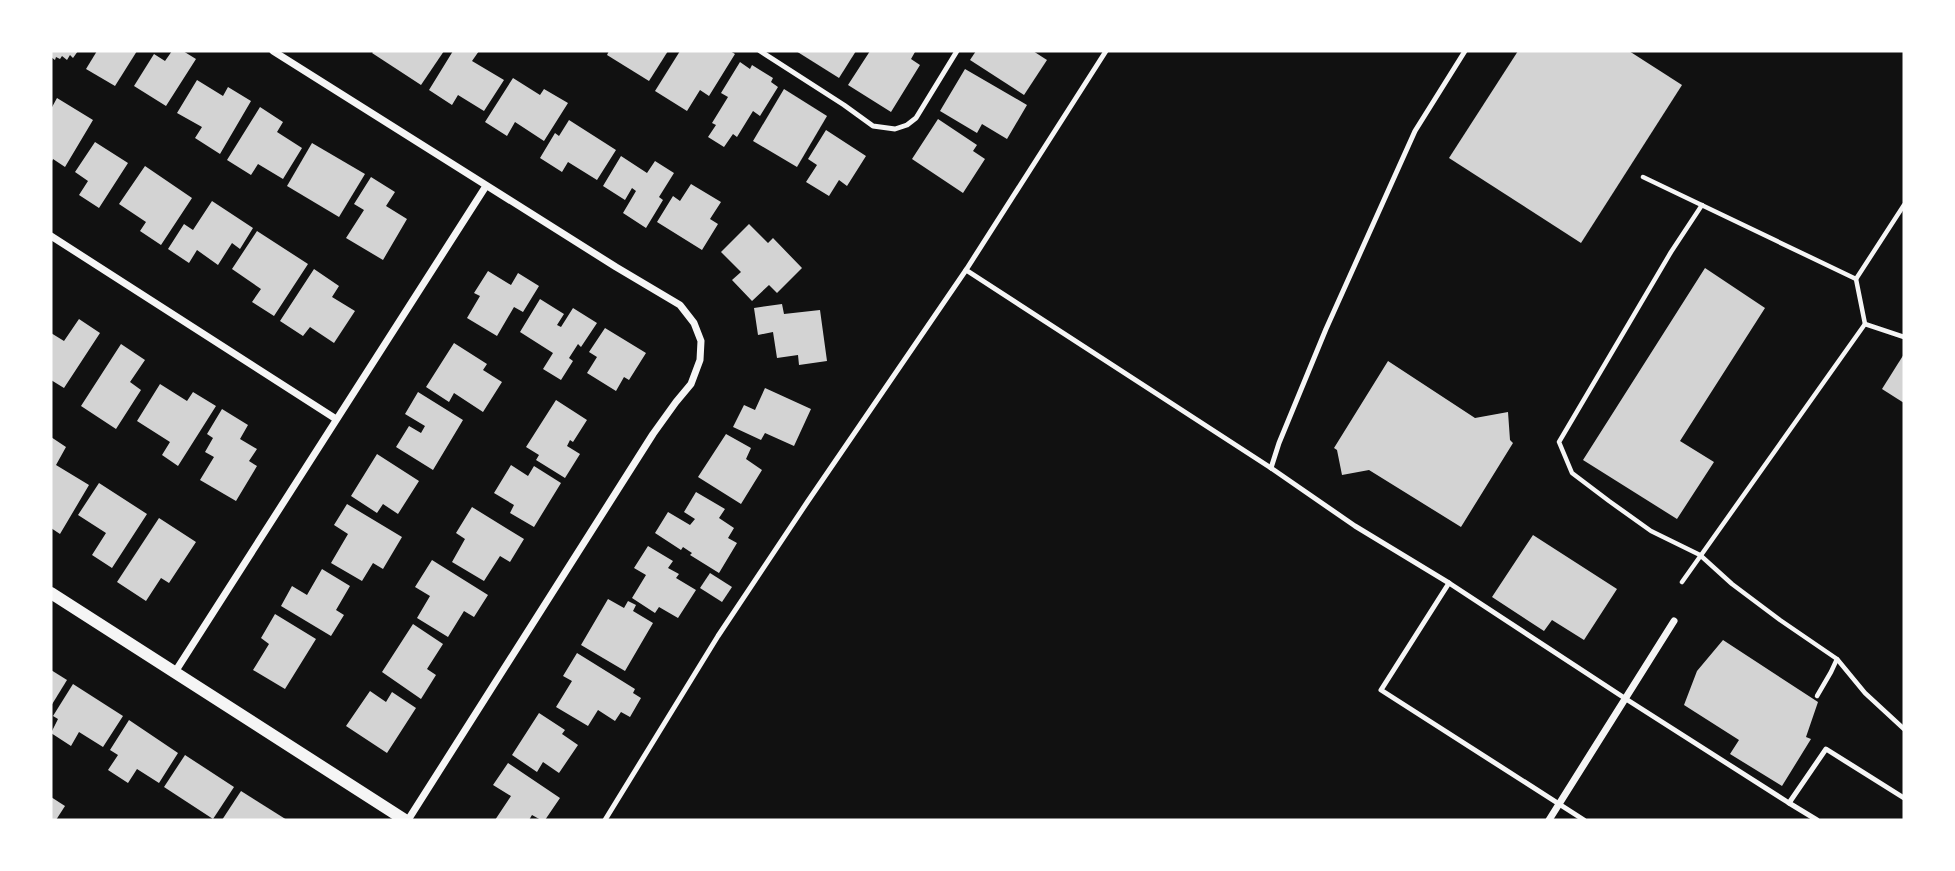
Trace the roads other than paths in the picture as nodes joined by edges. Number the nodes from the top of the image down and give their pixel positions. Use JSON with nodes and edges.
{"nodes":[{"id":1,"x":272,"y":51,"type":"edge"},
{"id":2,"x":760,"y":51,"type":"edge"},
{"id":3,"x":957,"y":51,"type":"edge"},
{"id":4,"x":1106,"y":51,"type":"edge"},
{"id":5,"x":1465,"y":51,"type":"edge"},
{"id":6,"x":486,"y":186,"type":"junction"},
{"id":7,"x":51,"y":236,"type":"edge"},
{"id":8,"x":966,"y":270,"type":"junction"},
{"id":9,"x":336,"y":419,"type":"junction"},
{"id":10,"x":1272,"y":468,"type":"junction"},
{"id":11,"x":1449,"y":583,"type":"junction"},
{"id":12,"x":51,"y":593,"type":"edge"},
{"id":13,"x":1674,"y":621,"type":"dead end"},
{"id":14,"x":175,"y":672,"type":"junction"},
{"id":15,"x":1626,"y":699,"type":"junction"},
{"id":16,"x":1904,"y":798,"type":"edge"},
{"id":17,"x":1789,"y":803,"type":"junction"},
{"id":18,"x":1559,"y":805,"type":"junction"},
{"id":19,"x":406,"y":820,"type":"edge"},
{"id":20,"x":605,"y":820,"type":"edge"},
{"id":21,"x":1549,"y":820,"type":"edge"},
{"id":22,"x":1584,"y":820,"type":"edge"},
{"id":23,"x":1817,"y":820,"type":"edge"}],
"edges":[{"from":1,"to":6,"type":"street"},
{"from":2,"to":3,"type":"lane"},
{"from":4,"to":8,"type":"lane"},
{"from":5,"to":10,"type":"lane"},
{"from":6,"to":9,"type":"street"},
{"from":6,"to":19,"type":"street"},
{"from":7,"to":9,"type":"street"},
{"from":8,"to":10,"type":"lane"},
{"from":8,"to":20,"type":"lane"},
{"from":9,"to":14,"type":"street"},
{"from":10,"to":11,"type":"lane"},
{"from":11,"to":15,"type":"lane"},
{"from":11,"to":18,"type":"lane"},
{"from":12,"to":14,"type":"street"},
{"from":13,"to":15,"type":"street"},
{"from":14,"to":19,"type":"street"},
{"from":15,"to":17,"type":"lane"},
{"from":15,"to":18,"type":"street"},
{"from":16,"to":17,"type":"lane"},
{"from":17,"to":23,"type":"lane"},
{"from":18,"to":21,"type":"street"},
{"from":18,"to":22,"type":"lane"}]}
